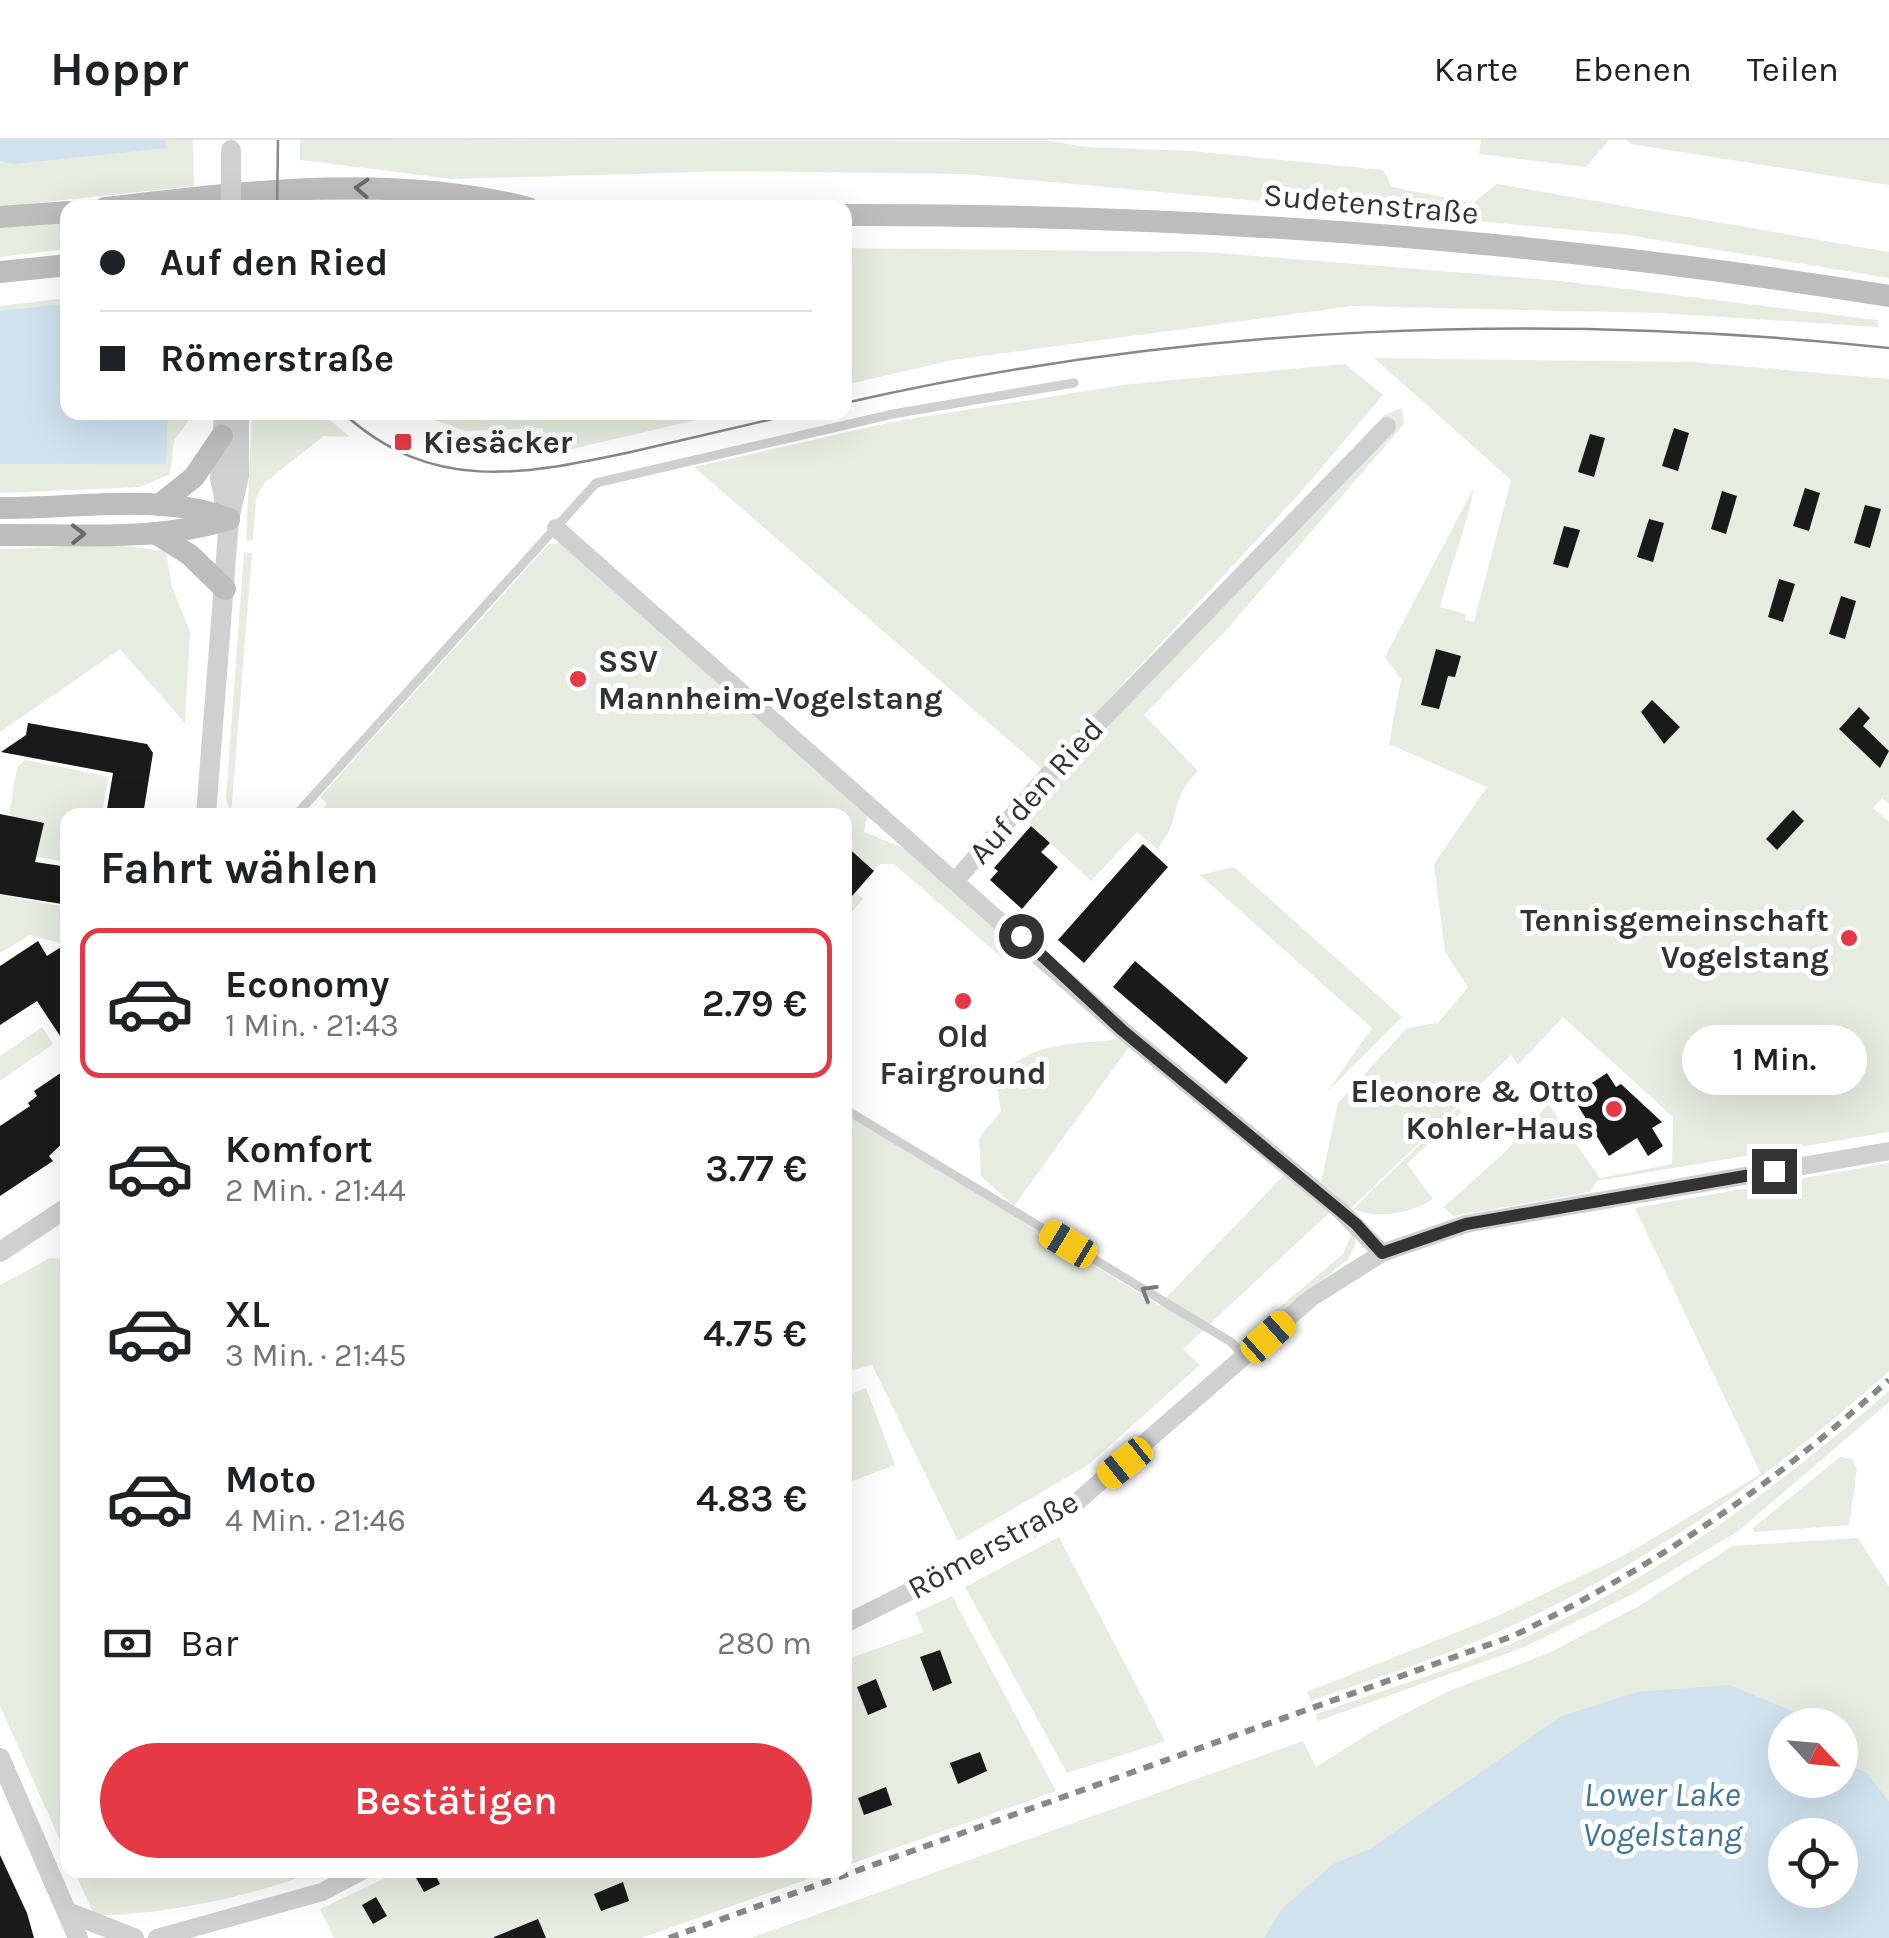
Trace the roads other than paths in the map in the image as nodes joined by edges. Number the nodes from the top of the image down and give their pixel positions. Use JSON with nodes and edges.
{"nodes":[{"id":1,"x":230,"y":145,"type":"edge"},
{"id":2,"x":179,"y":200,"type":"edge"},
{"id":3,"x":231,"y":200,"type":"edge"},
{"id":4,"x":464,"y":200,"type":"edge"},
{"id":5,"x":60,"y":213,"type":"edge"},
{"id":6,"x":852,"y":215,"type":"edge"},
{"id":7,"x":0,"y":218,"type":"edge"},
{"id":8,"x":60,"y":266,"type":"edge"},
{"id":9,"x":0,"y":272,"type":"edge"},
{"id":10,"x":1889,"y":296,"type":"edge"},
{"id":11,"x":1074,"y":383,"type":"dead end"},
{"id":12,"x":239,"y":420,"type":"edge"},
{"id":13,"x":223,"y":424,"type":"edge"},
{"id":14,"x":1387,"y":426,"type":"dead end"},
{"id":15,"x":159,"y":505,"type":"junction"},
{"id":16,"x":0,"y":508,"type":"edge"},
{"id":17,"x":229,"y":519,"type":"junction"},
{"id":18,"x":556,"y":528,"type":"junction"},
{"id":19,"x":155,"y":532,"type":"junction"},
{"id":20,"x":0,"y":535,"type":"edge"},
{"id":21,"x":224,"y":589,"type":"junction"},
{"id":22,"x":207,"y":808,"type":"edge"},
{"id":23,"x":302,"y":808,"type":"edge"},
{"id":24,"x":956,"y":880,"type":"junction"},
{"id":25,"x":852,"y":1113,"type":"edge"},
{"id":26,"x":1889,"y":1151,"type":"edge"},
{"id":27,"x":60,"y":1213,"type":"edge"},
{"id":28,"x":0,"y":1252,"type":"edge"},
{"id":29,"x":1382,"y":1253,"type":"junction"},
{"id":30,"x":1246,"y":1356,"type":"junction"},
{"id":31,"x":852,"y":1620,"type":"edge"},
{"id":32,"x":0,"y":1758,"type":"edge"},
{"id":33,"x":349,"y":1878,"type":"edge"},
{"id":34,"x":70,"y":1913,"type":"junction"},
{"id":35,"x":78,"y":1938,"type":"edge"},
{"id":36,"x":134,"y":1938,"type":"edge"},
{"id":37,"x":156,"y":1938,"type":"edge"}],
"edges":[{"from":1,"to":3,"type":"street","bridge":true},
{"from":4,"to":2,"type":"main road","one_way":true},
{"from":5,"to":7,"type":"main road"},
{"from":6,"to":10,"type":"main road","name":"Sudetenstraße"},
{"from":8,"to":9,"type":"main road"},
{"from":11,"to":18,"type":"lane"},
{"from":12,"to":17,"type":"street"},
{"from":13,"to":15,"type":"main road"},
{"from":13,"to":17,"type":"street"},
{"from":14,"to":24,"type":"street","name":"Auf den Ried"},
{"from":15,"to":16,"type":"main road"},
{"from":15,"to":17,"type":"main road"},
{"from":17,"to":19,"type":"main road"},
{"from":17,"to":21,"type":"street"},
{"from":18,"to":23,"type":"lane"},
{"from":18,"to":24,"type":"street"},
{"from":20,"to":19,"type":"main road","one_way":true},
{"from":19,"to":21,"type":"main road"},
{"from":21,"to":22,"type":"street"},
{"from":24,"to":29,"type":"street","name":"Auf den Ried"},
{"from":30,"to":25,"type":"lane","one_way":true},
{"from":26,"to":29,"type":"street","name":"Römerstraße"},
{"from":27,"to":28,"type":"street"},
{"from":29,"to":30,"type":"street","name":"Römerstraße"},
{"from":30,"to":31,"type":"street","name":"Römerstraße"},
{"from":32,"to":34,"type":"street"},
{"from":33,"to":37,"type":"street"},
{"from":34,"to":35,"type":"street"},
{"from":34,"to":36,"type":"street"}]}
